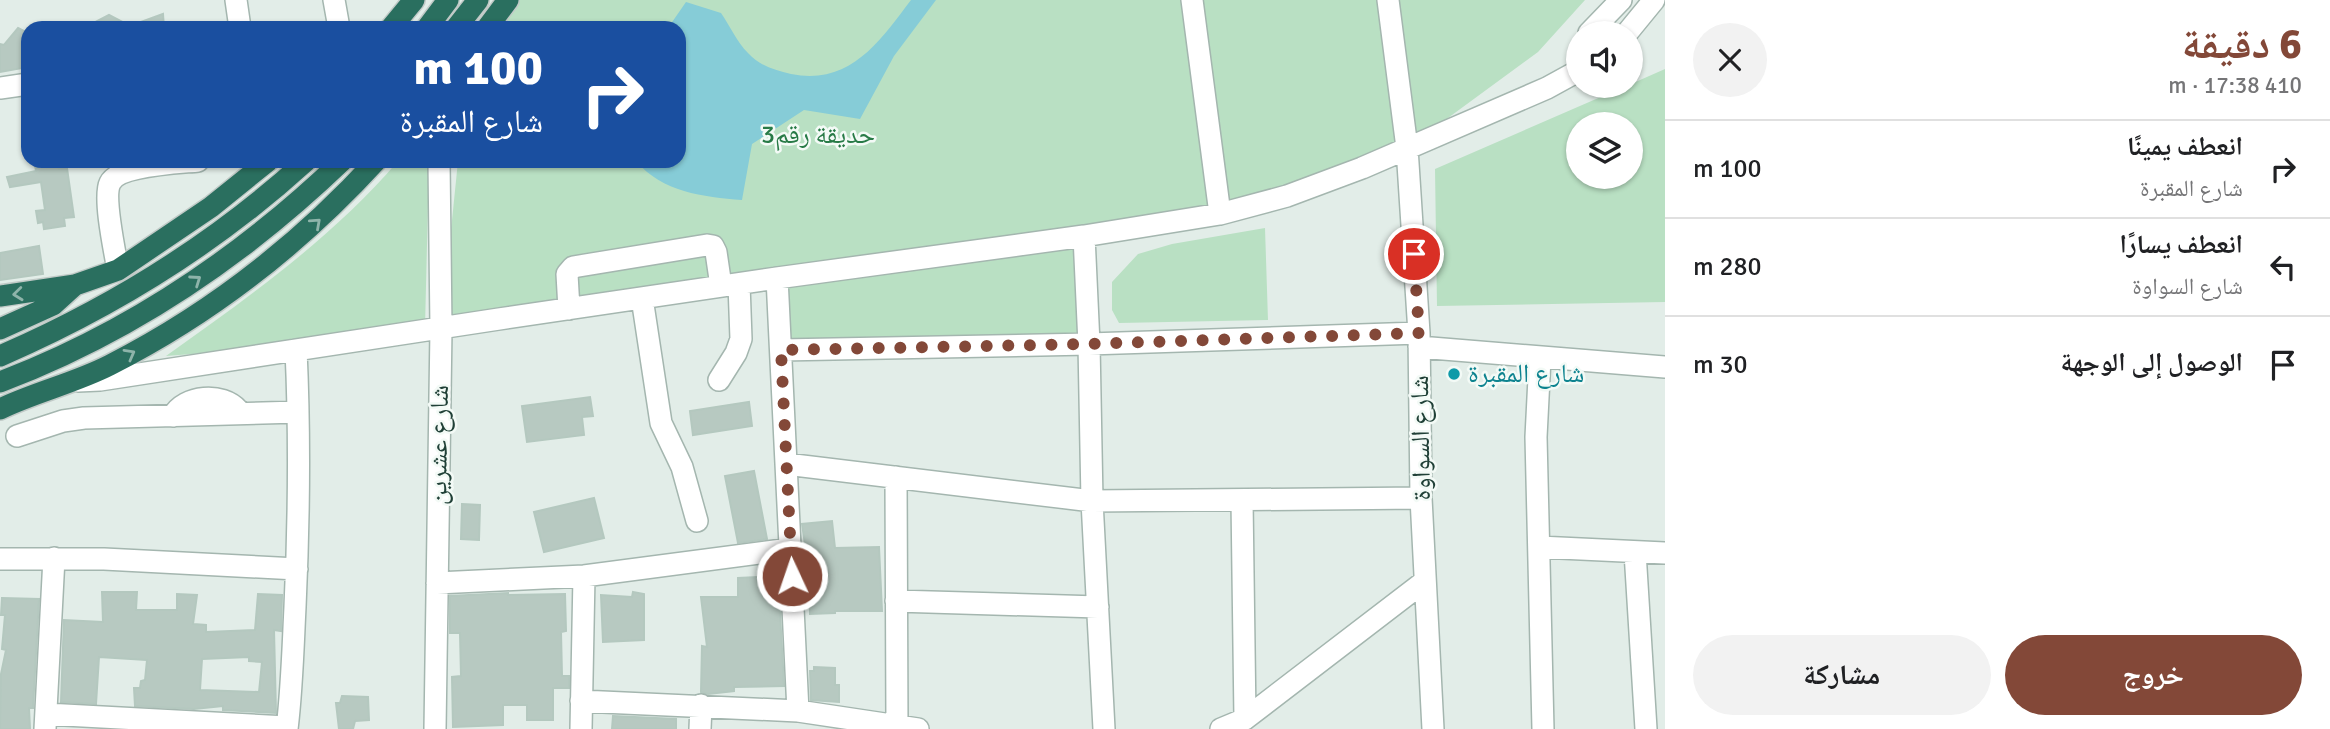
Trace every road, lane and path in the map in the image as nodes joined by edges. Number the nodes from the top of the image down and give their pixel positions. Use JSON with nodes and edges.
{"nodes":[{"id":1,"x":236,"y":0,"type":"edge"},
{"id":2,"x":334,"y":0,"type":"edge"},
{"id":3,"x":414,"y":0,"type":"edge"},
{"id":4,"x":448,"y":0,"type":"edge"},
{"id":5,"x":478,"y":0,"type":"edge"},
{"id":6,"x":508,"y":0,"type":"edge"},
{"id":7,"x":1192,"y":0,"type":"edge"},
{"id":8,"x":1388,"y":0,"type":"edge"},
{"id":9,"x":1621,"y":0,"type":"edge"},
{"id":10,"x":1654,"y":0,"type":"edge"},
{"id":11,"x":239,"y":21,"type":"edge"},
{"id":12,"x":338,"y":21,"type":"edge"},
{"id":13,"x":397,"y":21,"type":"edge"},
{"id":14,"x":432,"y":21,"type":"edge"},
{"id":15,"x":462,"y":21,"type":"edge"},
{"id":16,"x":493,"y":21,"type":"edge"},
{"id":17,"x":1601,"y":21,"type":"edge"},
{"id":18,"x":1637,"y":21,"type":"edge"},
{"id":19,"x":1566,"y":77,"type":"edge"},
{"id":20,"x":21,"y":85,"type":"edge"},
{"id":21,"x":0,"y":88,"type":"edge"},
{"id":22,"x":1407,"y":148,"type":"junction"},
{"id":23,"x":151,"y":168,"type":"edge"},
{"id":24,"x":254,"y":168,"type":"edge"},
{"id":25,"x":298,"y":168,"type":"edge"},
{"id":26,"x":334,"y":168,"type":"edge"},
{"id":27,"x":369,"y":168,"type":"edge"},
{"id":28,"x":439,"y":168,"type":"edge"},
{"id":29,"x":1220,"y":214,"type":"junction"},
{"id":30,"x":1084,"y":236,"type":"junction"},
{"id":31,"x":118,"y":270,"type":"junction"},
{"id":32,"x":777,"y":278,"type":"junction"},
{"id":33,"x":75,"y":285,"type":"junction"},
{"id":34,"x":730,"y":285,"type":"junction"},
{"id":35,"x":0,"y":296,"type":"edge"},
{"id":36,"x":642,"y":298,"type":"junction"},
{"id":37,"x":569,"y":309,"type":"junction"},
{"id":38,"x":441,"y":328,"type":"junction"},
{"id":39,"x":0,"y":329,"type":"edge"},
{"id":40,"x":1419,"y":340,"type":"junction"},
{"id":41,"x":1089,"y":344,"type":"junction"},
{"id":42,"x":781,"y":350,"type":"junction"},
{"id":43,"x":296,"y":351,"type":"junction"},
{"id":44,"x":0,"y":356,"type":"edge"},
{"id":45,"x":1540,"y":358,"type":"junction"},
{"id":46,"x":1665,"y":367,"type":"edge"},
{"id":47,"x":74,"y":380,"type":"junction"},
{"id":48,"x":719,"y":380,"type":"dead end"},
{"id":49,"x":0,"y":382,"type":"edge"},
{"id":50,"x":0,"y":409,"type":"edge"},
{"id":51,"x":298,"y":412,"type":"junction"},
{"id":52,"x":17,"y":436,"type":"dead end"},
{"id":53,"x":786,"y":464,"type":"junction"},
{"id":54,"x":896,"y":477,"type":"junction"},
{"id":55,"x":1421,"y":498,"type":"junction"},
{"id":56,"x":1242,"y":500,"type":"junction"},
{"id":57,"x":1092,"y":501,"type":"junction"},
{"id":58,"x":696,"y":522,"type":"dead end"},
{"id":59,"x":1539,"y":547,"type":"junction"},
{"id":60,"x":790,"y":549,"type":"junction"},
{"id":61,"x":1635,"y":551,"type":"junction"},
{"id":62,"x":1665,"y":553,"type":"edge"},
{"id":63,"x":54,"y":558,"type":"junction"},
{"id":64,"x":0,"y":559,"type":"edge"},
{"id":65,"x":297,"y":569,"type":"junction"},
{"id":66,"x":584,"y":576,"type":"junction"},
{"id":67,"x":1425,"y":581,"type":"junction"},
{"id":68,"x":437,"y":583,"type":"junction"},
{"id":69,"x":896,"y":601,"type":"junction"},
{"id":70,"x":1098,"y":607,"type":"junction"},
{"id":71,"x":581,"y":701,"type":"junction"},
{"id":72,"x":701,"y":705,"type":"junction"},
{"id":73,"x":798,"y":711,"type":"junction"},
{"id":74,"x":1245,"y":719,"type":"junction"},
{"id":75,"x":45,"y":722,"type":"edge"},
{"id":76,"x":120,"y":724,"type":"edge"},
{"id":77,"x":907,"y":727,"type":"edge"},
{"id":78,"x":287,"y":728,"type":"edge"},
{"id":79,"x":435,"y":729,"type":"edge"},
{"id":80,"x":581,"y":729,"type":"edge"},
{"id":81,"x":699,"y":729,"type":"edge"},
{"id":82,"x":1104,"y":729,"type":"edge"},
{"id":83,"x":1222,"y":729,"type":"edge"},
{"id":84,"x":1433,"y":729,"type":"edge"},
{"id":85,"x":1543,"y":729,"type":"edge"},
{"id":86,"x":1646,"y":729,"type":"edge"}],
"edges":[{"from":1,"to":11,"type":"street"},
{"from":2,"to":12,"type":"street"},
{"from":3,"to":13,"type":"highway"},
{"from":4,"to":14,"type":"highway"},
{"from":5,"to":15,"type":"highway"},
{"from":6,"to":16,"type":"highway"},
{"from":7,"to":29,"type":"street"},
{"from":8,"to":22,"type":"street","name":"شارع السواوة"},
{"from":9,"to":17,"type":"street"},
{"from":10,"to":18,"type":"street"},
{"from":19,"to":22,"type":"street"},
{"from":20,"to":21,"type":"street"},
{"from":22,"to":29,"type":"street"},
{"from":22,"to":40,"type":"street","name":"شارع السواوة"},
{"from":23,"to":31,"type":"street"},
{"from":24,"to":31,"type":"highway"},
{"from":25,"to":44,"type":"highway"},
{"from":49,"to":26,"type":"highway","one_way":true},
{"from":47,"to":27,"type":"highway","one_way":true},
{"from":28,"to":38,"type":"street","name":"شارع عشرين"},
{"from":29,"to":30,"type":"street"},
{"from":30,"to":32,"type":"street"},
{"from":30,"to":41,"type":"street"},
{"from":31,"to":33,"type":"highway"},
{"from":32,"to":34,"type":"street"},
{"from":32,"to":42,"type":"street"},
{"from":33,"to":35,"type":"highway","one_way":true},
{"from":33,"to":39,"type":"highway"},
{"from":34,"to":36,"type":"street"},
{"from":34,"to":37,"type":"street"},
{"from":34,"to":48,"type":"street"},
{"from":36,"to":37,"type":"street"},
{"from":36,"to":58,"type":"street"},
{"from":37,"to":38,"type":"street"},
{"from":38,"to":43,"type":"street"},
{"from":38,"to":68,"type":"street","name":"شارع عشرين"},
{"from":40,"to":41,"type":"street"},
{"from":40,"to":45,"type":"street"},
{"from":40,"to":55,"type":"street","name":"شارع السواوة"},
{"from":41,"to":42,"type":"street"},
{"from":41,"to":57,"type":"street"},
{"from":42,"to":53,"type":"street"},
{"from":43,"to":47,"type":"street"},
{"from":43,"to":51,"type":"street"},
{"from":45,"to":46,"type":"street"},
{"from":45,"to":59,"type":"street"},
{"from":47,"to":50,"type":"highway"},
{"from":51,"to":52,"type":"street"},
{"from":51,"to":65,"type":"street"},
{"from":53,"to":54,"type":"street"},
{"from":53,"to":60,"type":"street"},
{"from":54,"to":57,"type":"street"},
{"from":54,"to":69,"type":"street"},
{"from":55,"to":56,"type":"street"},
{"from":55,"to":67,"type":"street","name":"شارع السواوة"},
{"from":56,"to":57,"type":"street"},
{"from":56,"to":74,"type":"street"},
{"from":57,"to":70,"type":"street"},
{"from":59,"to":61,"type":"street"},
{"from":59,"to":85,"type":"street"},
{"from":60,"to":66,"type":"street"},
{"from":60,"to":73,"type":"street"},
{"from":61,"to":62,"type":"street"},
{"from":61,"to":86,"type":"street"},
{"from":63,"to":64,"type":"street"},
{"from":63,"to":65,"type":"street"},
{"from":63,"to":75,"type":"street"},
{"from":65,"to":78,"type":"street"},
{"from":66,"to":68,"type":"street"},
{"from":66,"to":71,"type":"street"},
{"from":67,"to":74,"type":"street"},
{"from":67,"to":84,"type":"street","name":"شارع السواوة"},
{"from":68,"to":79,"type":"street","name":"شارع عشرين"},
{"from":69,"to":70,"type":"street"},
{"from":69,"to":77,"type":"street"},
{"from":70,"to":82,"type":"street"},
{"from":71,"to":72,"type":"street"},
{"from":71,"to":80,"type":"street"},
{"from":72,"to":73,"type":"street"},
{"from":72,"to":81,"type":"street"},
{"from":73,"to":77,"type":"street"},
{"from":74,"to":83,"type":"street"},
{"from":75,"to":76,"type":"street"},
{"from":76,"to":78,"type":"street"}]}
